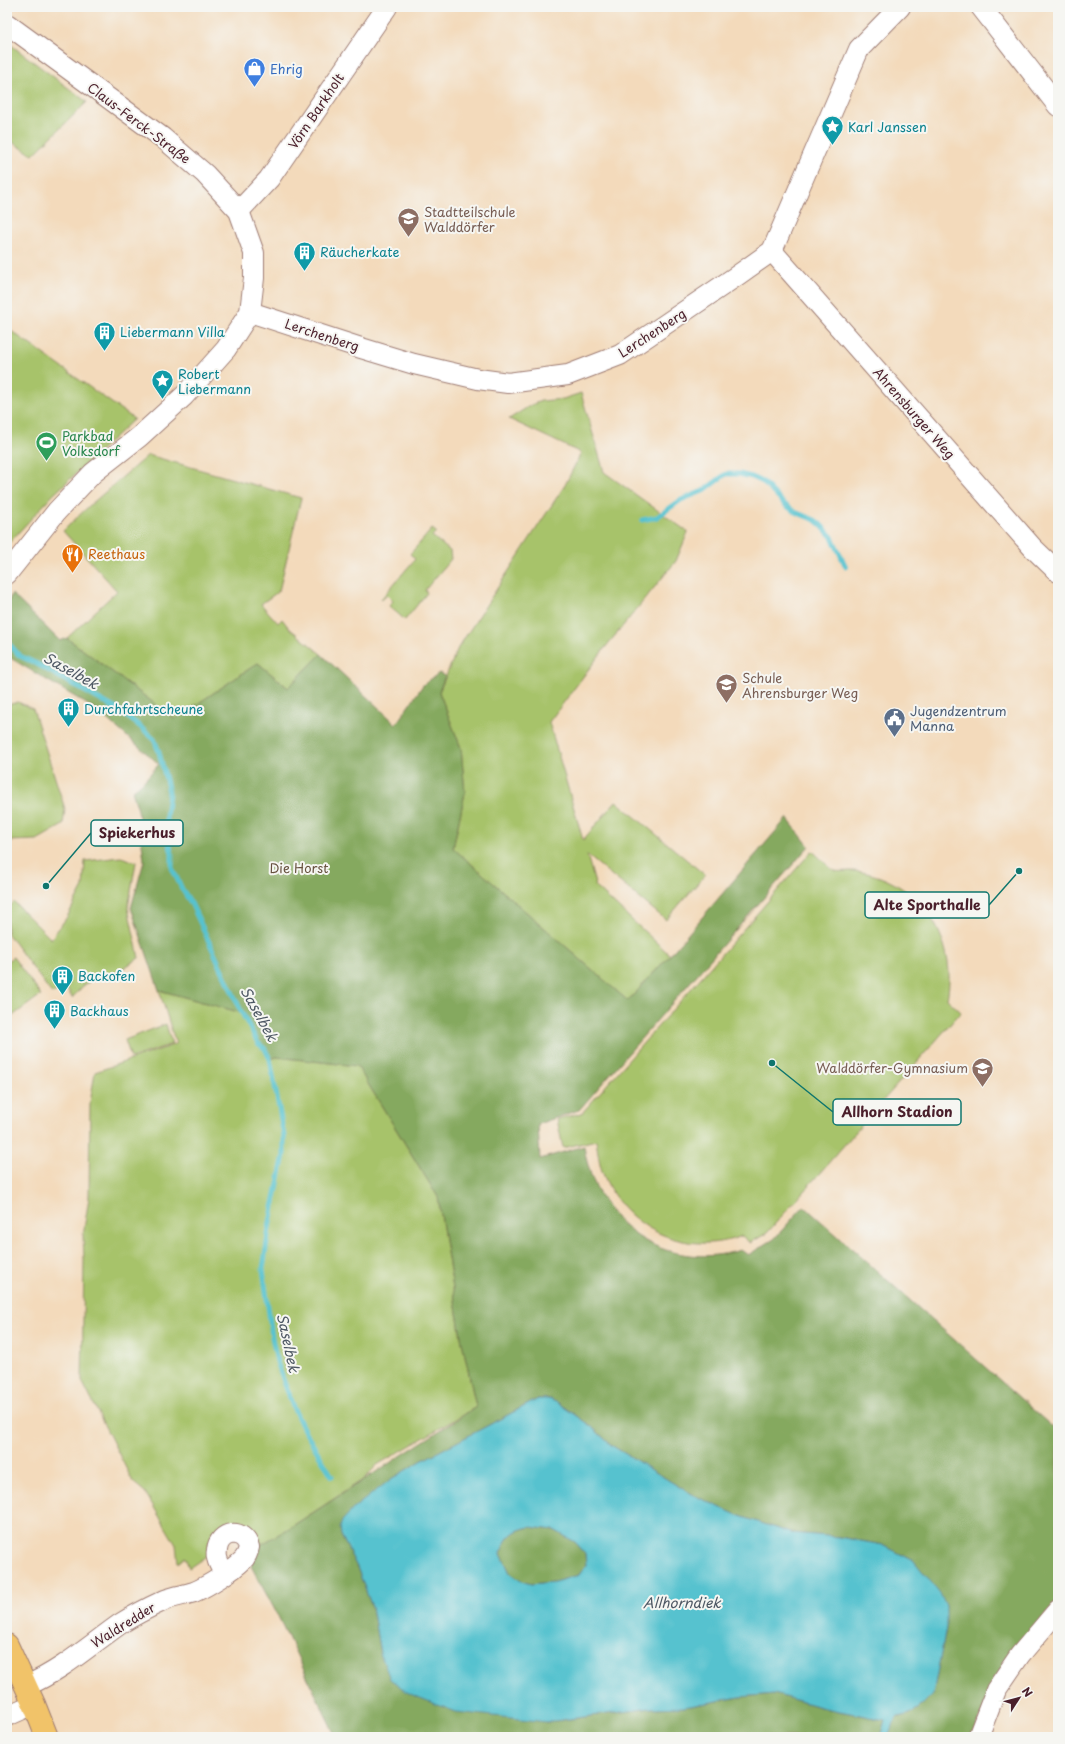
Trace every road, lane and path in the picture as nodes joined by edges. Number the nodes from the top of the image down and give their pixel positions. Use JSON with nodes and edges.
{"nodes":[{"id":1,"x":387,"y":7,"type":"edge"},
{"id":2,"x":900,"y":7,"type":"edge"},
{"id":3,"x":981,"y":7,"type":"edge"},
{"id":4,"x":7,"y":24,"type":"edge"},
{"id":5,"x":1058,"y":106,"type":"edge"},
{"id":6,"x":239,"y":211,"type":"junction"},
{"id":7,"x":772,"y":251,"type":"junction"},
{"id":8,"x":250,"y":312,"type":"junction"},
{"id":9,"x":1058,"y":572,"type":"edge"},
{"id":10,"x":7,"y":574,"type":"edge"},
{"id":11,"x":224,"y":1573,"type":"dead end"},
{"id":12,"x":1058,"y":1610,"type":"edge"},
{"id":13,"x":7,"y":1645,"type":"edge"},
{"id":14,"x":30,"y":1695,"type":"junction"},
{"id":15,"x":7,"y":1716,"type":"edge"},
{"id":16,"x":47,"y":1737,"type":"edge"},
{"id":17,"x":978,"y":1737,"type":"edge"}],
"edges":[{"from":1,"to":6,"type":"street","name":"Vörn Barkholt"},
{"from":2,"to":7,"type":"street"},
{"from":3,"to":5,"type":"street"},
{"from":4,"to":6,"type":"street","name":"Claus-Ferck-Straße"},
{"from":6,"to":8,"type":"street","name":"Claus-Ferck-Straße"},
{"from":7,"to":8,"type":"street","name":"Lerchenberg"},
{"from":7,"to":9,"type":"street","name":"Ahrensburger Weg"},
{"from":8,"to":10,"type":"street"},
{"from":11,"to":14,"type":"street","name":"Waldredder"},
{"from":12,"to":17,"type":"street"},
{"from":13,"to":14,"type":"main road"},
{"from":14,"to":15,"type":"street","name":"Waldredder"},
{"from":14,"to":16,"type":"main road"}]}
